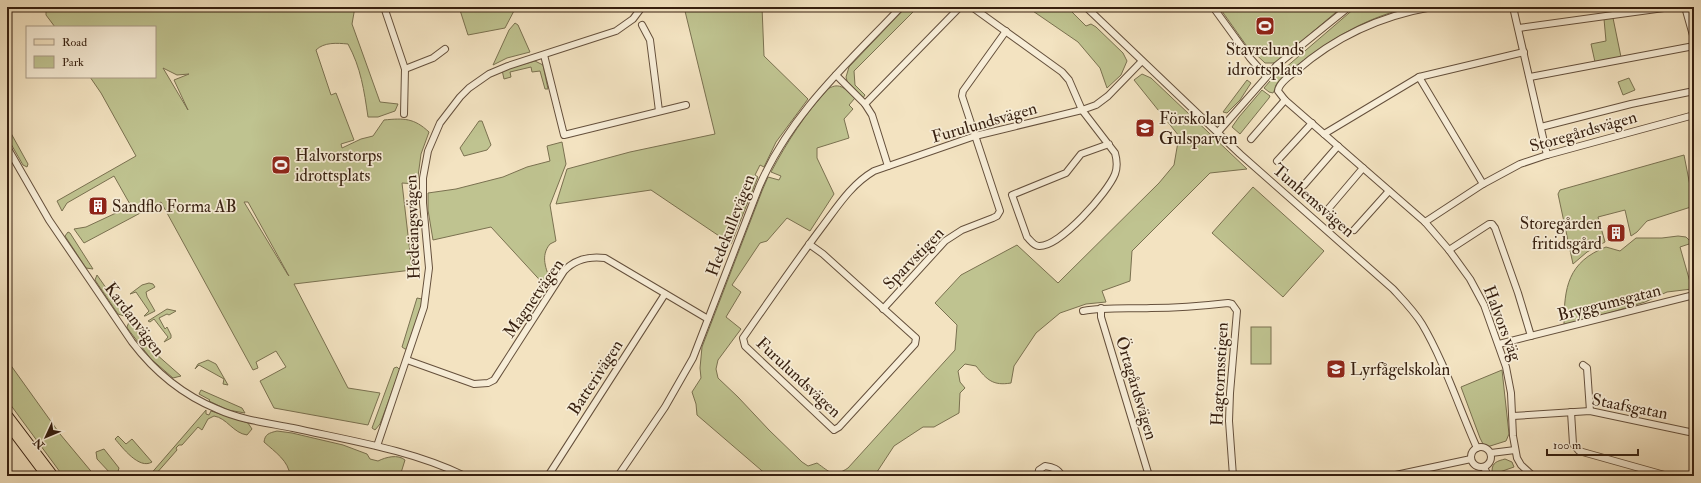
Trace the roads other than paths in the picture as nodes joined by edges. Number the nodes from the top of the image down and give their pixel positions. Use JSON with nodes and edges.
{"nodes":[{"id":1,"x":384,"y":7,"type":"edge"},
{"id":2,"x":642,"y":7,"type":"edge"},
{"id":3,"x":901,"y":7,"type":"edge"},
{"id":4,"x":960,"y":7,"type":"edge"},
{"id":5,"x":972,"y":7,"type":"edge"},
{"id":6,"x":1086,"y":7,"type":"edge"},
{"id":7,"x":1213,"y":7,"type":"edge"},
{"id":8,"x":1349,"y":7,"type":"edge"},
{"id":9,"x":1432,"y":7,"type":"edge"},
{"id":10,"x":1513,"y":7,"type":"edge"},
{"id":11,"x":1671,"y":7,"type":"edge"},
{"id":12,"x":1685,"y":7,"type":"edge"},
{"id":13,"x":642,"y":25,"type":"dead end"},
{"id":14,"x":1519,"y":28,"type":"junction"},
{"id":15,"x":1006,"y":31,"type":"junction"},
{"id":16,"x":1694,"y":39,"type":"edge"},
{"id":17,"x":1694,"y":46,"type":"edge"},
{"id":18,"x":445,"y":49,"type":"dead end"},
{"id":19,"x":1524,"y":52,"type":"junction"},
{"id":20,"x":544,"y":55,"type":"junction"},
{"id":21,"x":1142,"y":61,"type":"junction"},
{"id":22,"x":405,"y":68,"type":"junction"},
{"id":23,"x":836,"y":75,"type":"junction"},
{"id":24,"x":1266,"y":76,"type":"junction"},
{"id":25,"x":1419,"y":77,"type":"junction"},
{"id":26,"x":1530,"y":77,"type":"junction"},
{"id":27,"x":1694,"y":91,"type":"edge"},
{"id":28,"x":1285,"y":100,"type":"junction"},
{"id":29,"x":865,"y":104,"type":"junction"},
{"id":30,"x":686,"y":105,"type":"dead end"},
{"id":31,"x":1082,"y":110,"type":"junction"},
{"id":32,"x":659,"y":111,"type":"junction"},
{"id":33,"x":404,"y":114,"type":"dead end"},
{"id":34,"x":1694,"y":115,"type":"edge"},
{"id":35,"x":1312,"y":123,"type":"junction"},
{"id":36,"x":1541,"y":127,"type":"junction"},
{"id":37,"x":1218,"y":132,"type":"junction"},
{"id":38,"x":1324,"y":134,"type":"junction"},
{"id":39,"x":975,"y":136,"type":"junction"},
{"id":40,"x":1251,"y":139,"type":"dead end"},
{"id":41,"x":1109,"y":144,"type":"junction"},
{"id":42,"x":7,"y":146,"type":"edge"},
{"id":43,"x":1338,"y":146,"type":"junction"},
{"id":44,"x":1547,"y":155,"type":"junction"},
{"id":45,"x":1277,"y":162,"type":"dead end"},
{"id":46,"x":888,"y":166,"type":"junction"},
{"id":47,"x":1363,"y":168,"type":"junction"},
{"id":48,"x":1483,"y":184,"type":"junction"},
{"id":49,"x":1304,"y":185,"type":"dead end"},
{"id":50,"x":1389,"y":191,"type":"junction"},
{"id":51,"x":1329,"y":208,"type":"dead end"},
{"id":52,"x":1425,"y":222,"type":"junction"},
{"id":53,"x":1354,"y":230,"type":"dead end"},
{"id":54,"x":809,"y":244,"type":"junction"},
{"id":55,"x":1448,"y":250,"type":"junction"},
{"id":56,"x":665,"y":294,"type":"junction"},
{"id":57,"x":1694,"y":295,"type":"edge"},
{"id":58,"x":1101,"y":308,"type":"junction"},
{"id":59,"x":883,"y":309,"type":"junction"},
{"id":60,"x":1083,"y":311,"type":"dead end"},
{"id":61,"x":708,"y":319,"type":"junction"},
{"id":62,"x":1531,"y":336,"type":"junction"},
{"id":63,"x":1499,"y":344,"type":"junction"},
{"id":64,"x":408,"y":360,"type":"junction"},
{"id":65,"x":1583,"y":365,"type":"dead end"},
{"id":66,"x":1590,"y":411,"type":"junction"},
{"id":67,"x":1571,"y":412,"type":"junction"},
{"id":68,"x":7,"y":414,"type":"edge"},
{"id":69,"x":1513,"y":416,"type":"junction"},
{"id":70,"x":7,"y":424,"type":"edge"},
{"id":71,"x":1694,"y":433,"type":"edge"},
{"id":72,"x":377,"y":446,"type":"junction"},
{"id":73,"x":1477,"y":448,"type":"junction"},
{"id":74,"x":1515,"y":450,"type":"junction"},
{"id":75,"x":1491,"y":453,"type":"junction"},
{"id":76,"x":1471,"y":459,"type":"junction"},
{"id":77,"x":1484,"y":467,"type":"junction"},
{"id":78,"x":1416,"y":473,"type":"edge"},
{"id":79,"x":46,"y":476,"type":"edge"},
{"id":80,"x":54,"y":476,"type":"edge"},
{"id":81,"x":465,"y":476,"type":"edge"},
{"id":82,"x":548,"y":476,"type":"edge"},
{"id":83,"x":618,"y":476,"type":"edge"},
{"id":84,"x":1038,"y":476,"type":"edge"},
{"id":85,"x":1062,"y":476,"type":"edge"},
{"id":86,"x":1069,"y":476,"type":"edge"},
{"id":87,"x":1074,"y":476,"type":"edge"},
{"id":88,"x":1150,"y":476,"type":"edge"},
{"id":89,"x":1233,"y":476,"type":"edge"},
{"id":90,"x":1391,"y":476,"type":"edge"},
{"id":91,"x":1488,"y":476,"type":"edge"},
{"id":92,"x":1533,"y":476,"type":"edge"},
{"id":93,"x":1668,"y":476,"type":"edge"}],
"edges":[{"from":1,"to":22,"type":"street"},
{"from":2,"to":20,"type":"street","name":"Hedeängsvägen"},
{"from":3,"to":23,"type":"street","name":"Hedekullevägen"},
{"from":4,"to":29,"type":"street"},
{"from":5,"to":15,"type":"street"},
{"from":6,"to":21,"type":"street","name":"Tunhemsvägen"},
{"from":7,"to":24,"type":"street"},
{"from":8,"to":24,"type":"street"},
{"from":9,"to":28,"type":"street","name":"Halvors väg"},
{"from":10,"to":14,"type":"street"},
{"from":11,"to":14,"type":"street"},
{"from":12,"to":16,"type":"street"},
{"from":13,"to":32,"type":"street"},
{"from":14,"to":19,"type":"street"},
{"from":15,"to":31,"type":"street"},
{"from":15,"to":39,"type":"street"},
{"from":17,"to":26,"type":"street"},
{"from":18,"to":22,"type":"street"},
{"from":19,"to":25,"type":"street"},
{"from":19,"to":26,"type":"street"},
{"from":20,"to":32,"type":"street"},
{"from":20,"to":64,"type":"street","name":"Hedeängsvägen"},
{"from":21,"to":31,"type":"street","name":"Furulundsvägen"},
{"from":21,"to":37,"type":"street","name":"Tunhemsvägen"},
{"from":22,"to":33,"type":"street"},
{"from":23,"to":29,"type":"street"},
{"from":23,"to":61,"type":"street","name":"Hedekullevägen"},
{"from":24,"to":37,"type":"street"},
{"from":25,"to":38,"type":"street"},
{"from":25,"to":48,"type":"street"},
{"from":26,"to":36,"type":"street"},
{"from":27,"to":36,"type":"street"},
{"from":28,"to":35,"type":"street","name":"Halvors väg"},
{"from":28,"to":40,"type":"street"},
{"from":29,"to":46,"type":"street"},
{"from":30,"to":32,"type":"street"},
{"from":31,"to":39,"type":"street","name":"Furulundsvägen"},
{"from":31,"to":41,"type":"street"},
{"from":34,"to":44,"type":"street","name":"Storegårdsvägen"},
{"from":35,"to":38,"type":"street","name":"Halvors väg"},
{"from":35,"to":45,"type":"street"},
{"from":36,"to":44,"type":"street"},
{"from":37,"to":73,"type":"street","name":"Tunhemsvägen"},
{"from":38,"to":43,"type":"street","name":"Halvors väg"},
{"from":39,"to":46,"type":"street","name":"Furulundsvägen"},
{"from":39,"to":59,"type":"street","name":"Sparvstigen"},
{"from":41,"to":41,"type":"street"},
{"from":42,"to":72,"type":"street","name":"Kardanvägen"},
{"from":43,"to":47,"type":"street","name":"Halvors väg"},
{"from":43,"to":49,"type":"street"},
{"from":44,"to":48,"type":"street","name":"Storegårdsvägen"},
{"from":46,"to":54,"type":"street","name":"Furulundsvägen"},
{"from":47,"to":50,"type":"street","name":"Halvors väg"},
{"from":47,"to":51,"type":"street"},
{"from":48,"to":52,"type":"street","name":"Storegårdsvägen"},
{"from":50,"to":52,"type":"street","name":"Halvors väg"},
{"from":50,"to":53,"type":"street"},
{"from":52,"to":55,"type":"street","name":"Halvors väg"},
{"from":54,"to":59,"type":"street","name":"Furulundsvägen"},
{"from":54,"to":59,"type":"street","name":"Furulundsvägen"},
{"from":55,"to":62,"type":"street"},
{"from":55,"to":63,"type":"street","name":"Halvors väg"},
{"from":56,"to":61,"type":"street","name":"Magnetvägen"},
{"from":56,"to":64,"type":"street","name":"Magnetvägen"},
{"from":56,"to":82,"type":"street","name":"Batterivägen"},
{"from":57,"to":62,"type":"street","name":"Bryggumsgatan"},
{"from":58,"to":60,"type":"street","name":"Hagtornsstigen"},
{"from":58,"to":88,"type":"street","name":"Örtagårdsvägen"},
{"from":58,"to":89,"type":"street","name":"Hagtornsstigen"},
{"from":61,"to":83,"type":"street","name":"Hedekullevägen"},
{"from":62,"to":63,"type":"street","name":"Bryggumsgatan"},
{"from":63,"to":69,"type":"street","name":"Halvors väg"},
{"from":64,"to":72,"type":"street","name":"Hedeängsvägen"},
{"from":65,"to":66,"type":"street"},
{"from":66,"to":67,"type":"street","name":"Staafsgatan"},
{"from":66,"to":71,"type":"street","name":"Staafsgatan"},
{"from":67,"to":69,"type":"street","name":"Staafsgatan"},
{"from":67,"to":93,"type":"street"},
{"from":68,"to":80,"type":"main road"},
{"from":69,"to":74,"type":"street","name":"Halvors väg"},
{"from":70,"to":79,"type":"main road"},
{"from":72,"to":81,"type":"street","name":"Kardanvägen"},
{"from":73,"to":75,"type":"street"},
{"from":73,"to":76,"type":"street"},
{"from":74,"to":75,"type":"street"},
{"from":74,"to":92,"type":"street"},
{"from":75,"to":77,"type":"street"},
{"from":76,"to":77,"type":"street"},
{"from":76,"to":78,"type":"street"},
{"from":77,"to":91,"type":"street"},
{"from":78,"to":90,"type":"street"},
{"from":84,"to":85,"type":"street"},
{"from":86,"to":87,"type":"street"}]}
